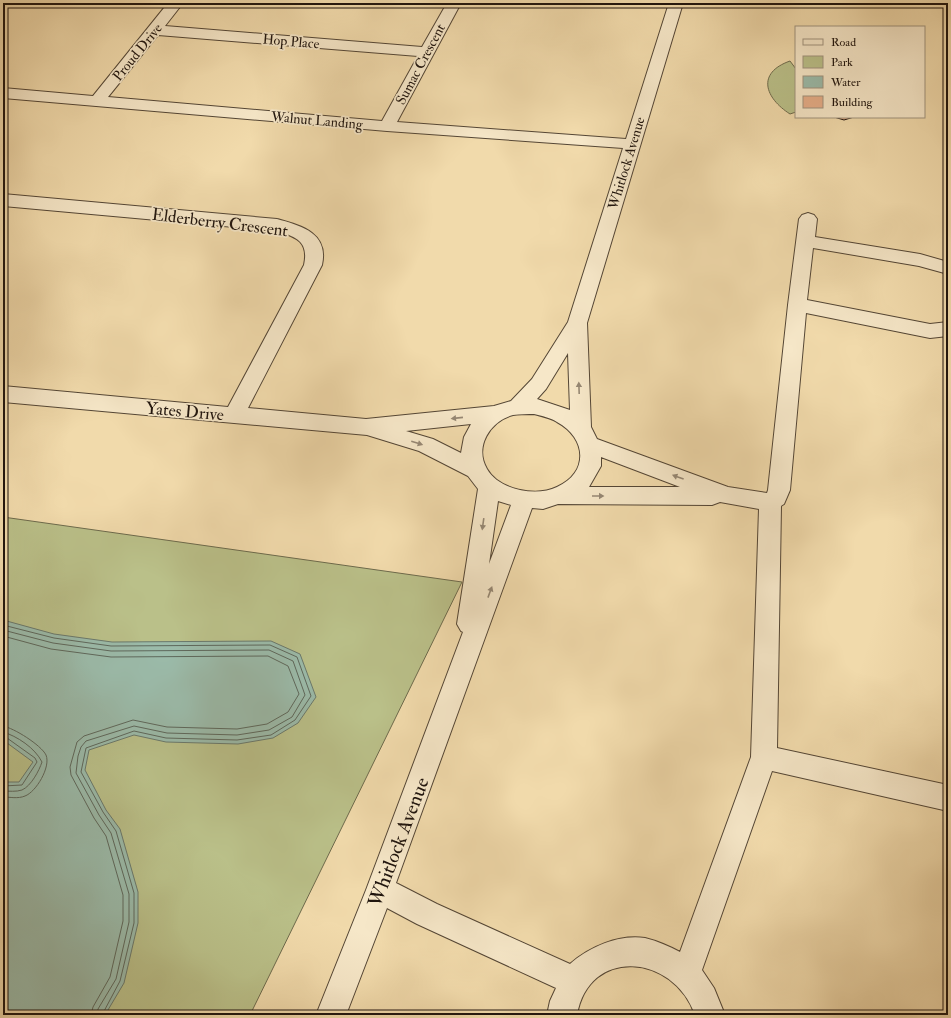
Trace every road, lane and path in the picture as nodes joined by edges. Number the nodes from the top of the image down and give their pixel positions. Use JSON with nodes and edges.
{"nodes":[{"id":1,"x":176,"y":3,"type":"edge"},
{"id":2,"x":454,"y":3,"type":"edge"},
{"id":3,"x":676,"y":3,"type":"edge"},
{"id":4,"x":155,"y":30,"type":"junction"},
{"id":5,"x":426,"y":52,"type":"junction"},
{"id":6,"x":3,"y":93,"type":"edge"},
{"id":7,"x":97,"y":101,"type":"junction"},
{"id":8,"x":387,"y":126,"type":"junction"},
{"id":9,"x":632,"y":144,"type":"junction"},
{"id":10,"x":3,"y":200,"type":"edge"},
{"id":11,"x":808,"y":219,"type":"dead end"},
{"id":12,"x":805,"y":241,"type":"junction"},
{"id":13,"x":948,"y":268,"type":"edge"},
{"id":14,"x":797,"y":306,"type":"junction"},
{"id":15,"x":577,"y":323,"type":"junction"},
{"id":16,"x":948,"y":329,"type":"edge"},
{"id":17,"x":3,"y":394,"type":"edge"},
{"id":18,"x":517,"y":407,"type":"junction"},
{"id":19,"x":496,"y":414,"type":"junction"},
{"id":20,"x":234,"y":415,"type":"junction"},
{"id":21,"x":366,"y":427,"type":"junction"},
{"id":22,"x":581,"y":427,"type":"junction"},
{"id":23,"x":591,"y":445,"type":"junction"},
{"id":24,"x":482,"y":477,"type":"junction"},
{"id":25,"x":559,"y":496,"type":"junction"},
{"id":26,"x":727,"y":496,"type":"junction"},
{"id":27,"x":524,"y":500,"type":"junction"},
{"id":28,"x":770,"y":502,"type":"junction"},
{"id":29,"x":463,"y":668,"type":"junction"},
{"id":30,"x":764,"y":757,"type":"junction"},
{"id":31,"x":948,"y":798,"type":"edge"},
{"id":32,"x":380,"y":890,"type":"junction"},
{"id":33,"x":686,"y":974,"type":"junction"},
{"id":34,"x":574,"y":981,"type":"junction"},
{"id":35,"x":331,"y":1015,"type":"edge"},
{"id":36,"x":562,"y":1015,"type":"edge"},
{"id":37,"x":710,"y":1015,"type":"edge"}],
"edges":[{"from":1,"to":4,"type":"street","name":"Proud Drive"},
{"from":2,"to":5,"type":"street","name":"Sumac Crescent"},
{"from":3,"to":9,"type":"street","name":"Whitlock Avenue"},
{"from":4,"to":5,"type":"street","name":"Hop Place"},
{"from":4,"to":7,"type":"street","name":"Proud Drive"},
{"from":5,"to":8,"type":"street","name":"Sumac Crescent"},
{"from":6,"to":7,"type":"street","name":"Walnut Landing"},
{"from":7,"to":8,"type":"street","name":"Walnut Landing"},
{"from":8,"to":9,"type":"street","name":"Walnut Landing"},
{"from":9,"to":15,"type":"street","name":"Whitlock Avenue"},
{"from":10,"to":20,"type":"street","name":"Elderberry Crescent"},
{"from":11,"to":12,"type":"street"},
{"from":12,"to":13,"type":"street"},
{"from":12,"to":14,"type":"street"},
{"from":14,"to":16,"type":"street"},
{"from":14,"to":28,"type":"street"},
{"from":15,"to":18,"type":"street","name":"Whitlock Avenue"},
{"from":22,"to":15,"type":"street","name":"Whitlock Avenue","one_way":true},
{"from":17,"to":20,"type":"street","name":"Yates Drive"},
{"from":18,"to":19,"type":"street"},
{"from":18,"to":22,"type":"street"},
{"from":19,"to":21,"type":"street","name":"Yates Drive","one_way":true},
{"from":19,"to":24,"type":"street"},
{"from":20,"to":21,"type":"street","name":"Yates Drive"},
{"from":21,"to":24,"type":"street","name":"Yates Drive","one_way":true},
{"from":22,"to":23,"type":"street"},
{"from":23,"to":25,"type":"street"},
{"from":26,"to":23,"type":"street","one_way":true},
{"from":24,"to":27,"type":"street"},
{"from":24,"to":29,"type":"street","name":"Whitlock Avenue","one_way":true},
{"from":25,"to":26,"type":"street","one_way":true},
{"from":25,"to":27,"type":"street"},
{"from":26,"to":28,"type":"street"},
{"from":29,"to":27,"type":"street","name":"Whitlock Avenue","one_way":true},
{"from":28,"to":30,"type":"street"},
{"from":29,"to":32,"type":"street","name":"Whitlock Avenue"},
{"from":30,"to":31,"type":"street"},
{"from":30,"to":33,"type":"street"},
{"from":32,"to":34,"type":"street"},
{"from":32,"to":35,"type":"street","name":"Whitlock Avenue"},
{"from":33,"to":34,"type":"street"},
{"from":33,"to":37,"type":"street"},
{"from":34,"to":36,"type":"street"}]}
